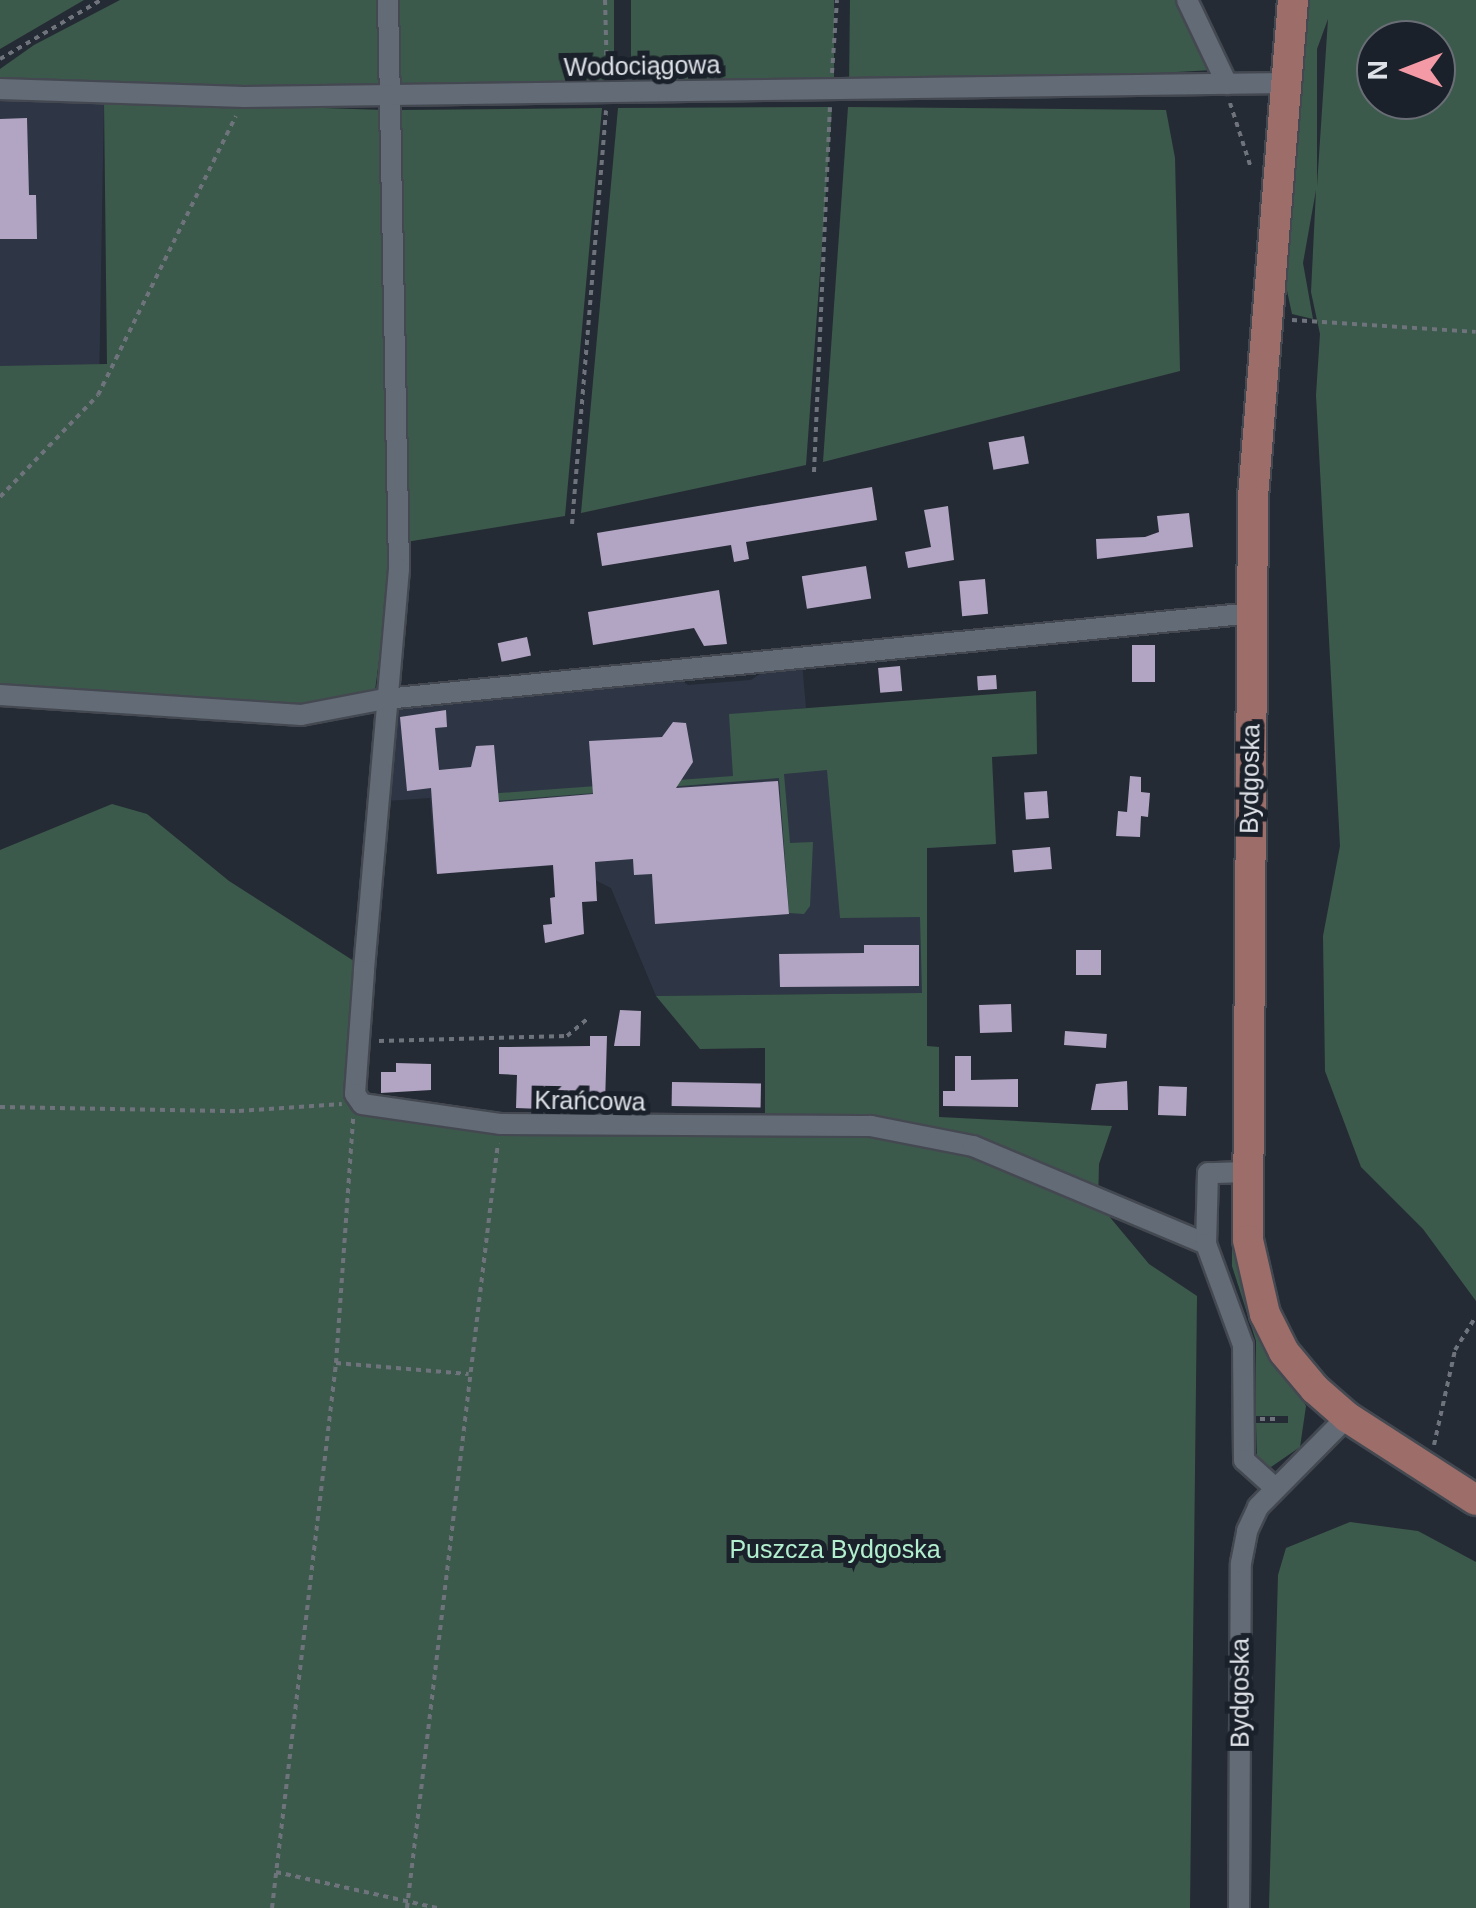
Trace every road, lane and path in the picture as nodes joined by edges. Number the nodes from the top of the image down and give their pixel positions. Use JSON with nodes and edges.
{"nodes":[{"id":1,"x":101,"y":0,"type":"edge"},
{"id":2,"x":388,"y":0,"type":"edge"},
{"id":3,"x":606,"y":0,"type":"edge"},
{"id":4,"x":837,"y":0,"type":"edge"},
{"id":5,"x":1187,"y":0,"type":"edge"},
{"id":6,"x":1293,"y":0,"type":"edge"},
{"id":7,"x":0,"y":60,"type":"edge"},
{"id":8,"x":1285,"y":83,"type":"junction"},
{"id":9,"x":1227,"y":84,"type":"junction"},
{"id":10,"x":831,"y":88,"type":"junction"},
{"id":11,"x":0,"y":89,"type":"edge"},
{"id":12,"x":608,"y":91,"type":"junction"},
{"id":13,"x":387,"y":92,"type":"junction"},
{"id":14,"x":244,"y":97,"type":"junction"},
{"id":15,"x":1251,"y":168,"type":"dead end"},
{"id":16,"x":1263,"y":318,"type":"junction"},
{"id":17,"x":1476,"y":332,"type":"edge"},
{"id":18,"x":814,"y":472,"type":"dead end"},
{"id":19,"x":0,"y":498,"type":"edge"},
{"id":20,"x":572,"y":524,"type":"dead end"},
{"id":21,"x":1252,"y":613,"type":"junction"},
{"id":22,"x":0,"y":696,"type":"edge"},
{"id":23,"x":385,"y":699,"type":"junction"},
{"id":24,"x":587,"y":1019,"type":"dead end"},
{"id":25,"x":359,"y":1041,"type":"junction"},
{"id":26,"x":0,"y":1106,"type":"edge"},
{"id":27,"x":500,"y":1124,"type":"junction"},
{"id":28,"x":1246,"y":1172,"type":"junction"},
{"id":29,"x":1206,"y":1244,"type":"junction"},
{"id":30,"x":1476,"y":1318,"type":"edge"},
{"id":31,"x":336,"y":1363,"type":"junction"},
{"id":32,"x":469,"y":1374,"type":"junction"},
{"id":33,"x":1347,"y":1417,"type":"junction"},
{"id":34,"x":1428,"y":1469,"type":"junction"},
{"id":35,"x":1275,"y":1488,"type":"junction"},
{"id":36,"x":1476,"y":1500,"type":"edge"},
{"id":37,"x":276,"y":1872,"type":"junction"},
{"id":38,"x":408,"y":1906,"type":"edge"},
{"id":39,"x":272,"y":1908,"type":"edge"},
{"id":40,"x":437,"y":1908,"type":"edge"},
{"id":41,"x":1239,"y":1908,"type":"edge"}],
"edges":[{"from":1,"to":7,"type":"path"},
{"from":2,"to":13,"type":"street","name":"Krańcowa"},
{"from":3,"to":12,"type":"path"},
{"from":4,"to":10,"type":"path"},
{"from":5,"to":9,"type":"street"},
{"from":6,"to":8,"type":"main road","name":"Bydgoska"},
{"from":8,"to":9,"type":"street","name":"Wodociągowa"},
{"from":8,"to":16,"type":"main road","name":"Bydgoska"},
{"from":9,"to":10,"type":"street","name":"Wodociągowa"},
{"from":9,"to":15,"type":"path"},
{"from":10,"to":12,"type":"street","name":"Wodociągowa"},
{"from":10,"to":18,"type":"path"},
{"from":11,"to":14,"type":"street","name":"Wodociągowa"},
{"from":12,"to":13,"type":"street","name":"Wodociągowa"},
{"from":12,"to":20,"type":"path"},
{"from":13,"to":14,"type":"street","name":"Wodociągowa"},
{"from":13,"to":23,"type":"street","name":"Krańcowa"},
{"from":14,"to":19,"type":"path"},
{"from":16,"to":17,"type":"path"},
{"from":16,"to":21,"type":"main road","name":"Bydgoska"},
{"from":21,"to":23,"type":"street"},
{"from":21,"to":28,"type":"main road","name":"Bydgoska"},
{"from":22,"to":23,"type":"street"},
{"from":23,"to":25,"type":"street","name":"Krańcowa"},
{"from":24,"to":25,"type":"path"},
{"from":25,"to":27,"type":"street","name":"Krańcowa"},
{"from":26,"to":31,"type":"path"},
{"from":27,"to":29,"type":"street","name":"Krańcowa"},
{"from":27,"to":32,"type":"path"},
{"from":28,"to":29,"type":"street"},
{"from":28,"to":33,"type":"main road","name":"Bydgoska"},
{"from":29,"to":35,"type":"street"},
{"from":30,"to":34,"type":"path"},
{"from":31,"to":32,"type":"path"},
{"from":31,"to":37,"type":"path"},
{"from":32,"to":38,"type":"path"},
{"from":33,"to":34,"type":"main road","name":"Bydgoska"},
{"from":33,"to":35,"type":"street","name":"Bydgoska"},
{"from":34,"to":36,"type":"main road","name":"Bydgoska"},
{"from":35,"to":41,"type":"street","name":"Bydgoska"},
{"from":37,"to":38,"type":"path"},
{"from":37,"to":39,"type":"path"},
{"from":38,"to":40,"type":"path"}]}
